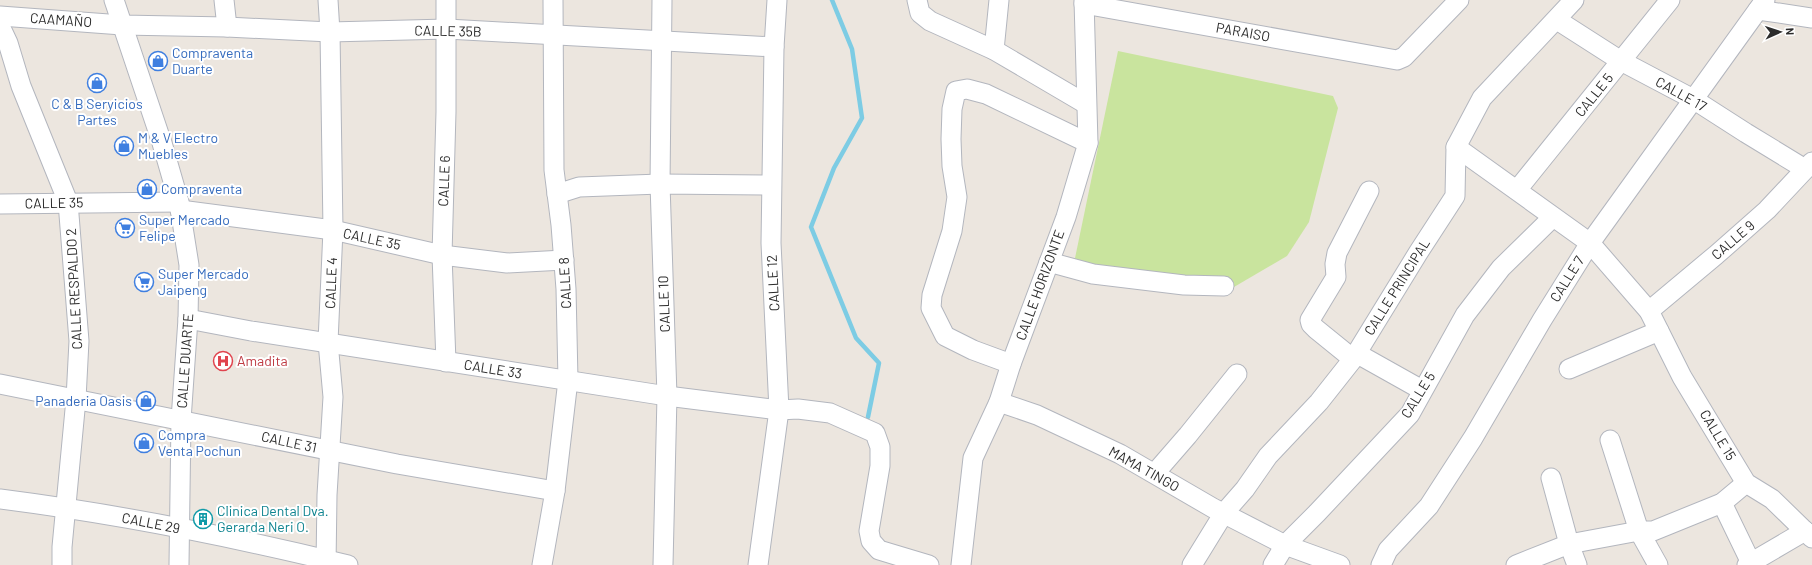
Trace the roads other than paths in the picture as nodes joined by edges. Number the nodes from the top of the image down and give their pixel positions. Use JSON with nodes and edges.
{"nodes":[{"id":1,"x":114,"y":0,"type":"edge"},
{"id":2,"x":224,"y":0,"type":"edge"},
{"id":3,"x":328,"y":0,"type":"edge"},
{"id":4,"x":446,"y":0,"type":"edge"},
{"id":5,"x":553,"y":0,"type":"edge"},
{"id":6,"x":662,"y":0,"type":"edge"},
{"id":7,"x":777,"y":0,"type":"edge"},
{"id":8,"x":917,"y":0,"type":"edge"},
{"id":9,"x":999,"y":0,"type":"edge"},
{"id":10,"x":1459,"y":0,"type":"edge"},
{"id":11,"x":1574,"y":0,"type":"edge"},
{"id":12,"x":1670,"y":0,"type":"edge"},
{"id":13,"x":1084,"y":2,"type":"edge"},
{"id":14,"x":1761,"y":5,"type":"edge"},
{"id":15,"x":0,"y":16,"type":"edge"},
{"id":16,"x":1812,"y":18,"type":"edge"},
{"id":17,"x":1556,"y":20,"type":"junction"},
{"id":18,"x":122,"y":24,"type":"junction"},
{"id":19,"x":0,"y":26,"type":"edge"},
{"id":20,"x":227,"y":27,"type":"junction"},
{"id":21,"x":447,"y":29,"type":"junction"},
{"id":22,"x":330,"y":32,"type":"junction"},
{"id":23,"x":553,"y":34,"type":"junction"},
{"id":24,"x":662,"y":42,"type":"junction"},
{"id":25,"x":774,"y":47,"type":"junction"},
{"id":26,"x":994,"y":50,"type":"junction"},
{"id":27,"x":1621,"y":61,"type":"junction"},
{"id":28,"x":1694,"y":99,"type":"junction"},
{"id":29,"x":1086,"y":104,"type":"junction"},
{"id":30,"x":1088,"y":143,"type":"junction"},
{"id":31,"x":1456,"y":147,"type":"junction"},
{"id":32,"x":1809,"y":165,"type":"edge"},
{"id":33,"x":660,"y":184,"type":"junction"},
{"id":34,"x":771,"y":186,"type":"junction"},
{"id":35,"x":1369,"y":190,"type":"dead end"},
{"id":36,"x":1517,"y":190,"type":"junction"},
{"id":37,"x":557,"y":194,"type":"junction"},
{"id":38,"x":68,"y":202,"type":"junction"},
{"id":39,"x":0,"y":204,"type":"edge"},
{"id":40,"x":180,"y":206,"type":"junction"},
{"id":41,"x":1553,"y":217,"type":"junction"},
{"id":42,"x":333,"y":230,"type":"junction"},
{"id":43,"x":1590,"y":243,"type":"junction"},
{"id":44,"x":442,"y":255,"type":"junction"},
{"id":45,"x":564,"y":260,"type":"junction"},
{"id":46,"x":1049,"y":262,"type":"junction"},
{"id":47,"x":1224,"y":286,"type":"dead end"},
{"id":48,"x":1649,"y":311,"type":"junction"},
{"id":49,"x":188,"y":319,"type":"junction"},
{"id":50,"x":1659,"y":331,"type":"junction"},
{"id":51,"x":328,"y":342,"type":"junction"},
{"id":52,"x":1355,"y":356,"type":"junction"},
{"id":53,"x":446,"y":362,"type":"junction"},
{"id":54,"x":1011,"y":364,"type":"junction"},
{"id":55,"x":1569,"y":369,"type":"dead end"},
{"id":56,"x":1237,"y":374,"type":"dead end"},
{"id":57,"x":568,"y":380,"type":"junction"},
{"id":58,"x":0,"y":384,"type":"edge"},
{"id":59,"x":1422,"y":390,"type":"junction"},
{"id":60,"x":667,"y":396,"type":"junction"},
{"id":61,"x":76,"y":399,"type":"junction"},
{"id":62,"x":999,"y":402,"type":"junction"},
{"id":63,"x":779,"y":410,"type":"junction"},
{"id":64,"x":181,"y":420,"type":"junction"},
{"id":65,"x":1610,"y":440,"type":"dead end"},
{"id":66,"x":329,"y":450,"type":"junction"},
{"id":67,"x":1155,"y":473,"type":"junction"},
{"id":68,"x":1551,"y":478,"type":"dead end"},
{"id":69,"x":1746,"y":483,"type":"junction"},
{"id":70,"x":555,"y":491,"type":"junction"},
{"id":71,"x":0,"y":499,"type":"edge"},
{"id":72,"x":1722,"y":503,"type":"junction"},
{"id":73,"x":67,"y":507,"type":"junction"},
{"id":74,"x":1224,"y":513,"type":"junction"},
{"id":75,"x":179,"y":528,"type":"junction"},
{"id":76,"x":1640,"y":531,"type":"junction"},
{"id":77,"x":1809,"y":534,"type":"edge"},
{"id":78,"x":1569,"y":544,"type":"junction"},
{"id":79,"x":1285,"y":545,"type":"junction"},
{"id":80,"x":327,"y":562,"type":"edge"},
{"id":81,"x":1750,"y":564,"type":"edge"},
{"id":82,"x":62,"y":565,"type":"edge"},
{"id":83,"x":179,"y":565,"type":"edge"},
{"id":84,"x":348,"y":565,"type":"edge"},
{"id":85,"x":542,"y":565,"type":"edge"},
{"id":86,"x":663,"y":565,"type":"edge"},
{"id":87,"x":758,"y":565,"type":"edge"},
{"id":88,"x":929,"y":565,"type":"edge"},
{"id":89,"x":961,"y":565,"type":"edge"},
{"id":90,"x":1192,"y":565,"type":"edge"},
{"id":91,"x":1273,"y":565,"type":"edge"},
{"id":92,"x":1340,"y":565,"type":"edge"},
{"id":93,"x":1381,"y":565,"type":"edge"},
{"id":94,"x":1516,"y":565,"type":"edge"},
{"id":95,"x":1577,"y":565,"type":"edge"},
{"id":96,"x":1658,"y":565,"type":"edge"}],
"edges":[{"from":1,"to":18,"type":"street","name":"CALLE DUARTE"},
{"from":2,"to":20,"type":"street"},
{"from":3,"to":22,"type":"street","name":"CALLE 4"},
{"from":4,"to":21,"type":"street","name":"CALLE 6"},
{"from":5,"to":23,"type":"street","name":"CALLE 8"},
{"from":6,"to":24,"type":"street","name":"CALLE 10"},
{"from":7,"to":25,"type":"street","name":"CALLE 12"},
{"from":8,"to":26,"type":"street"},
{"from":9,"to":26,"type":"street"},
{"from":10,"to":13,"type":"street","name":"PARAISO"},
{"from":11,"to":17,"type":"street","name":"CALLE PRINCIPAL"},
{"from":12,"to":27,"type":"street","name":"CALLE 5"},
{"from":13,"to":29,"type":"street","name":"CALLE HORIZONTE"},
{"from":14,"to":16,"type":"street"},
{"from":14,"to":28,"type":"street","name":"CALLE 7"},
{"from":15,"to":18,"type":"street","name":"CAAMAÑO"},
{"from":17,"to":27,"type":"street","name":"CALLE 17"},
{"from":17,"to":31,"type":"street","name":"CALLE PRINCIPAL"},
{"from":18,"to":20,"type":"street","name":"CALLE 35B"},
{"from":18,"to":40,"type":"street","name":"CALLE DUARTE"},
{"from":19,"to":38,"type":"street","name":"CALLE RESPALDO 2"},
{"from":20,"to":22,"type":"street","name":"CALLE 35B"},
{"from":21,"to":22,"type":"street","name":"CALLE 35B"},
{"from":21,"to":23,"type":"street","name":"CALLE 35B"},
{"from":21,"to":44,"type":"street","name":"CALLE 6"},
{"from":22,"to":42,"type":"street","name":"CALLE 4"},
{"from":23,"to":24,"type":"street","name":"CALLE 35B"},
{"from":23,"to":37,"type":"street","name":"CALLE 8"},
{"from":24,"to":25,"type":"street","name":"CALLE 35B"},
{"from":24,"to":33,"type":"street","name":"CALLE 10"},
{"from":25,"to":34,"type":"street","name":"CALLE 12"},
{"from":26,"to":29,"type":"street"},
{"from":27,"to":28,"type":"street","name":"CALLE 17"},
{"from":27,"to":36,"type":"street","name":"CALLE 5"},
{"from":28,"to":32,"type":"street","name":"CALLE 17"},
{"from":28,"to":43,"type":"street","name":"CALLE 7"},
{"from":29,"to":30,"type":"street","name":"CALLE HORIZONTE"},
{"from":30,"to":46,"type":"street","name":"CALLE HORIZONTE"},
{"from":30,"to":54,"type":"street"},
{"from":31,"to":36,"type":"street","name":"CALLE 15"},
{"from":31,"to":52,"type":"street","name":"CALLE PRINCIPAL"},
{"from":32,"to":48,"type":"street","name":"CALLE 9"},
{"from":33,"to":34,"type":"street"},
{"from":33,"to":37,"type":"street"},
{"from":33,"to":60,"type":"street","name":"CALLE 10"},
{"from":34,"to":63,"type":"street","name":"CALLE 12"},
{"from":35,"to":52,"type":"street"},
{"from":36,"to":41,"type":"street","name":"CALLE 15"},
{"from":37,"to":45,"type":"street","name":"CALLE 8"},
{"from":38,"to":39,"type":"street","name":"CALLE 35"},
{"from":38,"to":40,"type":"street","name":"CALLE 35"},
{"from":38,"to":61,"type":"street","name":"CALLE RESPALDO 2"},
{"from":40,"to":42,"type":"street","name":"CALLE 35"},
{"from":40,"to":49,"type":"street","name":"CALLE DUARTE"},
{"from":41,"to":43,"type":"street","name":"CALLE 15"},
{"from":41,"to":59,"type":"street","name":"CALLE 5"},
{"from":42,"to":44,"type":"street","name":"CALLE 35"},
{"from":42,"to":51,"type":"street","name":"CALLE 4"},
{"from":43,"to":48,"type":"street","name":"CALLE 15"},
{"from":43,"to":93,"type":"street","name":"CALLE 7"},
{"from":44,"to":45,"type":"street","name":"CALLE 35"},
{"from":44,"to":53,"type":"street","name":"CALLE 6"},
{"from":45,"to":57,"type":"street","name":"CALLE 8"},
{"from":46,"to":47,"type":"street"},
{"from":46,"to":54,"type":"street","name":"CALLE HORIZONTE"},
{"from":48,"to":50,"type":"street","name":"CALLE 15"},
{"from":49,"to":51,"type":"street","name":"CALLE 33"},
{"from":49,"to":64,"type":"street","name":"CALLE DUARTE"},
{"from":50,"to":55,"type":"street"},
{"from":50,"to":69,"type":"street","name":"CALLE 15"},
{"from":51,"to":53,"type":"street","name":"CALLE 33"},
{"from":51,"to":66,"type":"street","name":"CALLE 4"},
{"from":52,"to":59,"type":"street"},
{"from":52,"to":74,"type":"street","name":"CALLE PRINCIPAL"},
{"from":53,"to":57,"type":"street","name":"CALLE 33"},
{"from":54,"to":62,"type":"street","name":"CALLE HORIZONTE"},
{"from":56,"to":67,"type":"street"},
{"from":57,"to":60,"type":"street","name":"CALLE 33"},
{"from":57,"to":70,"type":"street","name":"CALLE 8"},
{"from":58,"to":61,"type":"street","name":"CALLE 31"},
{"from":59,"to":79,"type":"street","name":"CALLE 5"},
{"from":60,"to":63,"type":"street","name":"CALLE 33"},
{"from":60,"to":86,"type":"street","name":"CALLE 10"},
{"from":61,"to":64,"type":"street","name":"CALLE 31"},
{"from":61,"to":73,"type":"street","name":"CALLE RESPALDO 2"},
{"from":62,"to":67,"type":"street","name":"MAMA TINGO"},
{"from":62,"to":89,"type":"street","name":"CALLE HORIZONTE"},
{"from":63,"to":87,"type":"street","name":"CALLE 12"},
{"from":63,"to":88,"type":"street","name":"CALLE 33"},
{"from":64,"to":66,"type":"street","name":"CALLE 31"},
{"from":64,"to":75,"type":"street","name":"CALLE DUARTE"},
{"from":65,"to":76,"type":"street"},
{"from":66,"to":70,"type":"street","name":"CALLE 31"},
{"from":66,"to":80,"type":"street","name":"CALLE 4"},
{"from":67,"to":74,"type":"street","name":"MAMA TINGO"},
{"from":68,"to":78,"type":"street"},
{"from":69,"to":72,"type":"street"},
{"from":69,"to":77,"type":"street","name":"CALLE 15"},
{"from":70,"to":85,"type":"street","name":"CALLE 8"},
{"from":71,"to":73,"type":"street","name":"CALLE 29"},
{"from":72,"to":76,"type":"street"},
{"from":72,"to":81,"type":"street"},
{"from":73,"to":75,"type":"street","name":"CALLE 29"},
{"from":73,"to":82,"type":"street","name":"CALLE RESPALDO 2"},
{"from":74,"to":79,"type":"street","name":"MAMA TINGO"},
{"from":74,"to":90,"type":"street","name":"CALLE PRINCIPAL"},
{"from":75,"to":80,"type":"street","name":"CALLE 29"},
{"from":75,"to":83,"type":"street","name":"CALLE DUARTE"},
{"from":76,"to":78,"type":"street"},
{"from":76,"to":96,"type":"street"},
{"from":77,"to":81,"type":"street"},
{"from":78,"to":94,"type":"street"},
{"from":78,"to":95,"type":"street"},
{"from":79,"to":91,"type":"street","name":"CALLE 5"},
{"from":79,"to":92,"type":"street","name":"MAMA TINGO"},
{"from":80,"to":84,"type":"street","name":"CALLE 29"}]}
